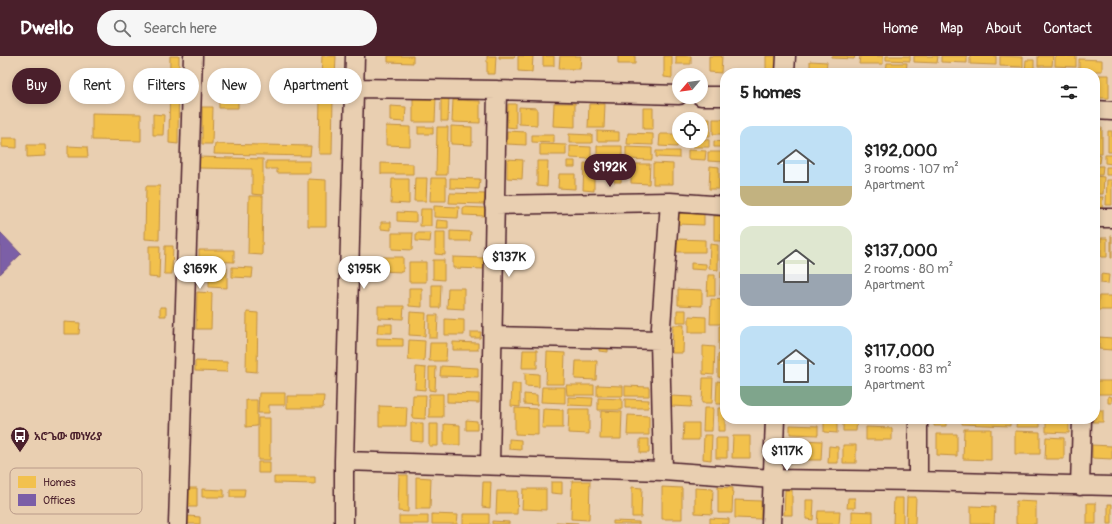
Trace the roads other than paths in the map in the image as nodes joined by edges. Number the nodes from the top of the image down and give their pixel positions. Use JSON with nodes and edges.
{"nodes":[{"id":1,"x":193,"y":56,"type":"edge"},
{"id":2,"x":355,"y":56,"type":"edge"},
{"id":3,"x":786,"y":56,"type":"edge"},
{"id":4,"x":355,"y":68,"type":"edge"},
{"id":5,"x":786,"y":68,"type":"edge"},
{"id":6,"x":362,"y":88,"type":"edge"},
{"id":7,"x":497,"y":90,"type":"junction"},
{"id":8,"x":672,"y":95,"type":"edge"},
{"id":9,"x":708,"y":96,"type":"edge"},
{"id":10,"x":720,"y":96,"type":"edge"},
{"id":11,"x":354,"y":104,"type":"edge"},
{"id":12,"x":1100,"y":110,"type":"edge"},
{"id":13,"x":1112,"y":111,"type":"edge"},
{"id":14,"x":670,"y":202,"type":"junction"},
{"id":15,"x":494,"y":205,"type":"junction"},
{"id":16,"x":720,"y":206,"type":"edge"},
{"id":17,"x":1100,"y":218,"type":"edge"},
{"id":18,"x":1112,"y":218,"type":"edge"},
{"id":19,"x":493,"y":336,"type":"junction"},
{"id":20,"x":660,"y":340,"type":"junction"},
{"id":21,"x":775,"y":424,"type":"edge"},
{"id":22,"x":918,"y":424,"type":"edge"},
{"id":23,"x":1082,"y":424,"type":"edge"},
{"id":24,"x":344,"y":462,"type":"junction"},
{"id":25,"x":490,"y":465,"type":"junction"},
{"id":26,"x":662,"y":471,"type":"junction"},
{"id":27,"x":772,"y":479,"type":"junction"},
{"id":28,"x":918,"y":481,"type":"junction"},
{"id":29,"x":1080,"y":486,"type":"junction"},
{"id":30,"x":1112,"y":486,"type":"edge"},
{"id":31,"x":178,"y":524,"type":"edge"},
{"id":32,"x":344,"y":524,"type":"edge"},
{"id":33,"x":771,"y":524,"type":"edge"}],
"edges":[{"from":1,"to":31,"type":"street"},
{"from":2,"to":4,"type":"street"},
{"from":3,"to":5,"type":"street"},
{"from":6,"to":7,"type":"street"},
{"from":7,"to":8,"type":"street"},
{"from":7,"to":15,"type":"street"},
{"from":9,"to":10,"type":"street"},
{"from":11,"to":24,"type":"street"},
{"from":12,"to":13,"type":"street"},
{"from":14,"to":15,"type":"street"},
{"from":14,"to":16,"type":"street"},
{"from":14,"to":20,"type":"street"},
{"from":15,"to":19,"type":"street"},
{"from":17,"to":18,"type":"street"},
{"from":19,"to":20,"type":"street"},
{"from":19,"to":25,"type":"street"},
{"from":20,"to":26,"type":"street"},
{"from":21,"to":27,"type":"street"},
{"from":22,"to":28,"type":"street"},
{"from":23,"to":29,"type":"street"},
{"from":24,"to":25,"type":"street"},
{"from":24,"to":32,"type":"street"},
{"from":25,"to":26,"type":"street"},
{"from":26,"to":27,"type":"street"},
{"from":27,"to":28,"type":"street"},
{"from":27,"to":33,"type":"street"},
{"from":28,"to":29,"type":"street"},
{"from":29,"to":30,"type":"street"}]}
